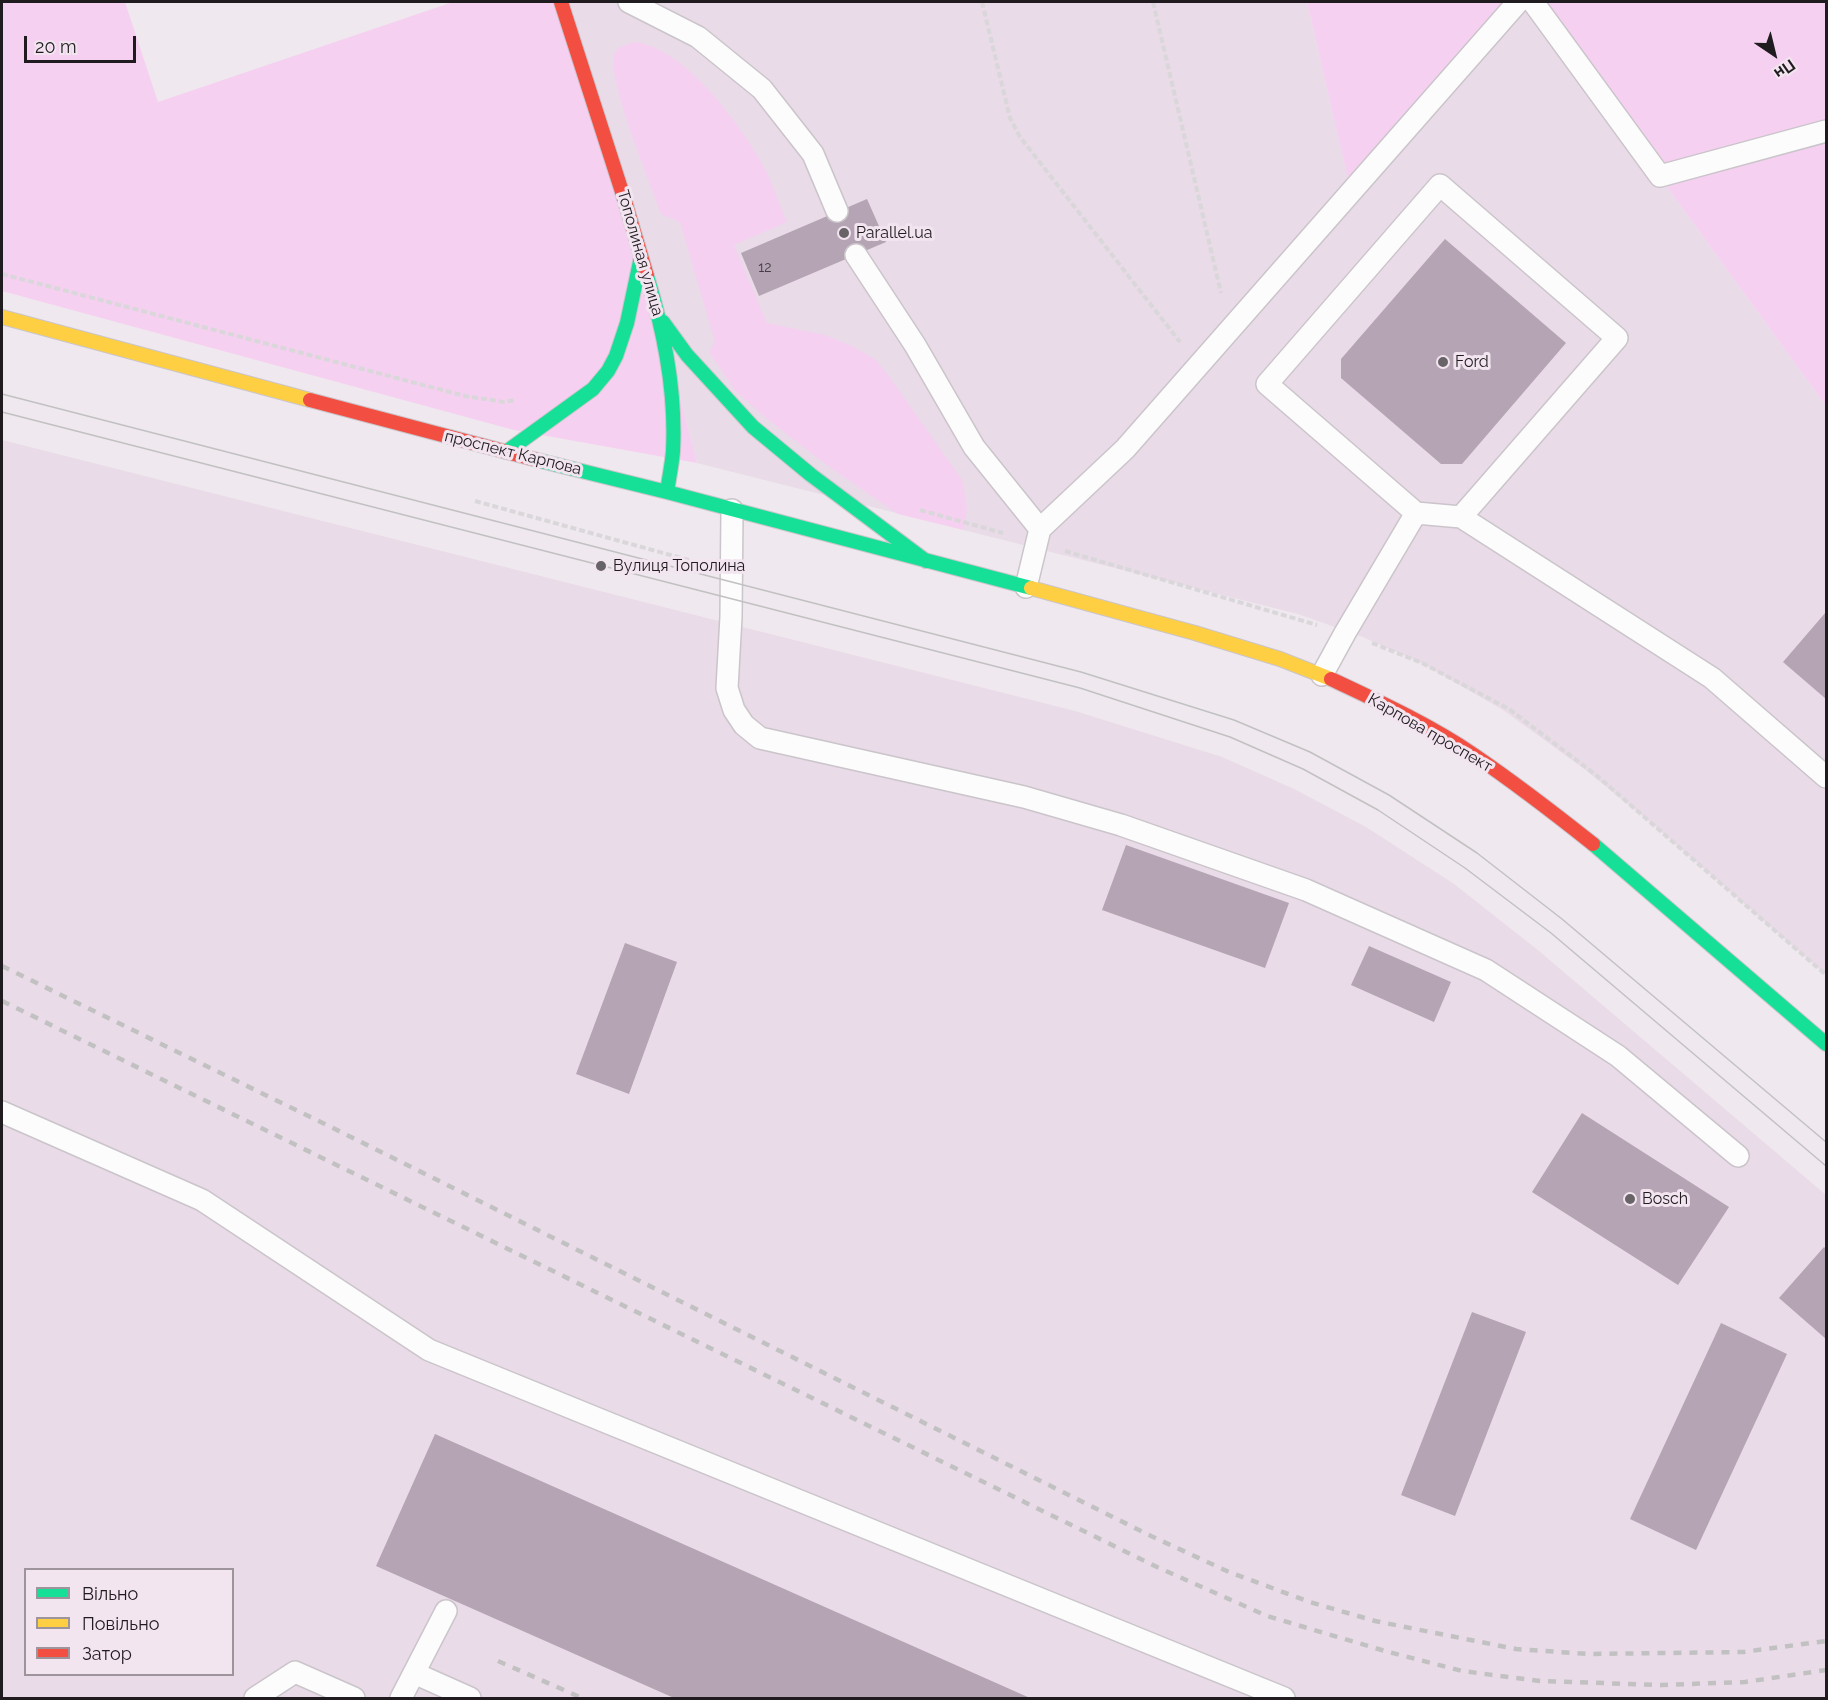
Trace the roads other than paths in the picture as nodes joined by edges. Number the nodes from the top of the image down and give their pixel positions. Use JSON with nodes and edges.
{"nodes":[{"id":1,"x":561,"y":2,"type":"edge"},
{"id":2,"x":629,"y":2,"type":"edge"},
{"id":3,"x":1518,"y":2,"type":"edge"},
{"id":4,"x":1533,"y":2,"type":"edge"},
{"id":5,"x":1827,"y":132,"type":"edge"},
{"id":6,"x":837,"y":211,"type":"dead end"},
{"id":7,"x":856,"y":255,"type":"dead end"},
{"id":8,"x":641,"y":257,"type":"junction"},
{"id":9,"x":659,"y":316,"type":"junction"},
{"id":10,"x":2,"y":317,"type":"edge"},
{"id":11,"x":506,"y":452,"type":"junction"},
{"id":12,"x":667,"y":492,"type":"junction"},
{"id":13,"x":732,"y":510,"type":"junction"},
{"id":14,"x":1416,"y":513,"type":"junction"},
{"id":15,"x":1461,"y":517,"type":"junction"},
{"id":16,"x":1040,"y":529,"type":"junction"},
{"id":17,"x":928,"y":562,"type":"junction"},
{"id":18,"x":1026,"y":586,"type":"junction"},
{"id":19,"x":1322,"y":675,"type":"junction"},
{"id":20,"x":1827,"y":777,"type":"edge"},
{"id":21,"x":1827,"y":1044,"type":"edge"},
{"id":22,"x":2,"y":1112,"type":"edge"},
{"id":23,"x":1738,"y":1156,"type":"dead end"},
{"id":24,"x":446,"y":1611,"type":"dead end"},
{"id":25,"x":414,"y":1673,"type":"junction"},
{"id":26,"x":255,"y":1698,"type":"edge"},
{"id":27,"x":354,"y":1698,"type":"edge"},
{"id":28,"x":401,"y":1698,"type":"edge"},
{"id":29,"x":470,"y":1698,"type":"edge"},
{"id":30,"x":1284,"y":1698,"type":"edge"}],
"edges":[{"from":1,"to":8,"type":"main road","name":"Тополиная улица"},
{"from":2,"to":6,"type":"lane"},
{"from":3,"to":16,"type":"lane"},
{"from":4,"to":5,"type":"lane"},
{"from":7,"to":16,"type":"lane"},
{"from":8,"to":9,"type":"main road","name":"Тополиная улица"},
{"from":8,"to":11,"type":"main road"},
{"from":9,"to":12,"type":"main road","name":"Тополиная улица"},
{"from":9,"to":17,"type":"main road"},
{"from":10,"to":11,"type":"main road","name":"проспект Карпова"},
{"from":11,"to":12,"type":"main road","name":"проспект Карпова"},
{"from":12,"to":13,"type":"main road","name":"проспект Карпова"},
{"from":13,"to":17,"type":"main road","name":"проспект Карпова"},
{"from":13,"to":23,"type":"lane"},
{"from":14,"to":15,"type":"lane"},
{"from":14,"to":15,"type":"lane"},
{"from":14,"to":19,"type":"lane"},
{"from":15,"to":20,"type":"lane"},
{"from":16,"to":18,"type":"lane"},
{"from":17,"to":18,"type":"main road","name":"проспект Карпова"},
{"from":18,"to":19,"type":"main road","name":"Карпова проспект"},
{"from":19,"to":21,"type":"main road","name":"Карпова проспект"},
{"from":22,"to":30,"type":"lane"},
{"from":24,"to":25,"type":"lane"},
{"from":25,"to":28,"type":"lane"},
{"from":25,"to":29,"type":"lane"},
{"from":26,"to":27,"type":"lane"}]}
